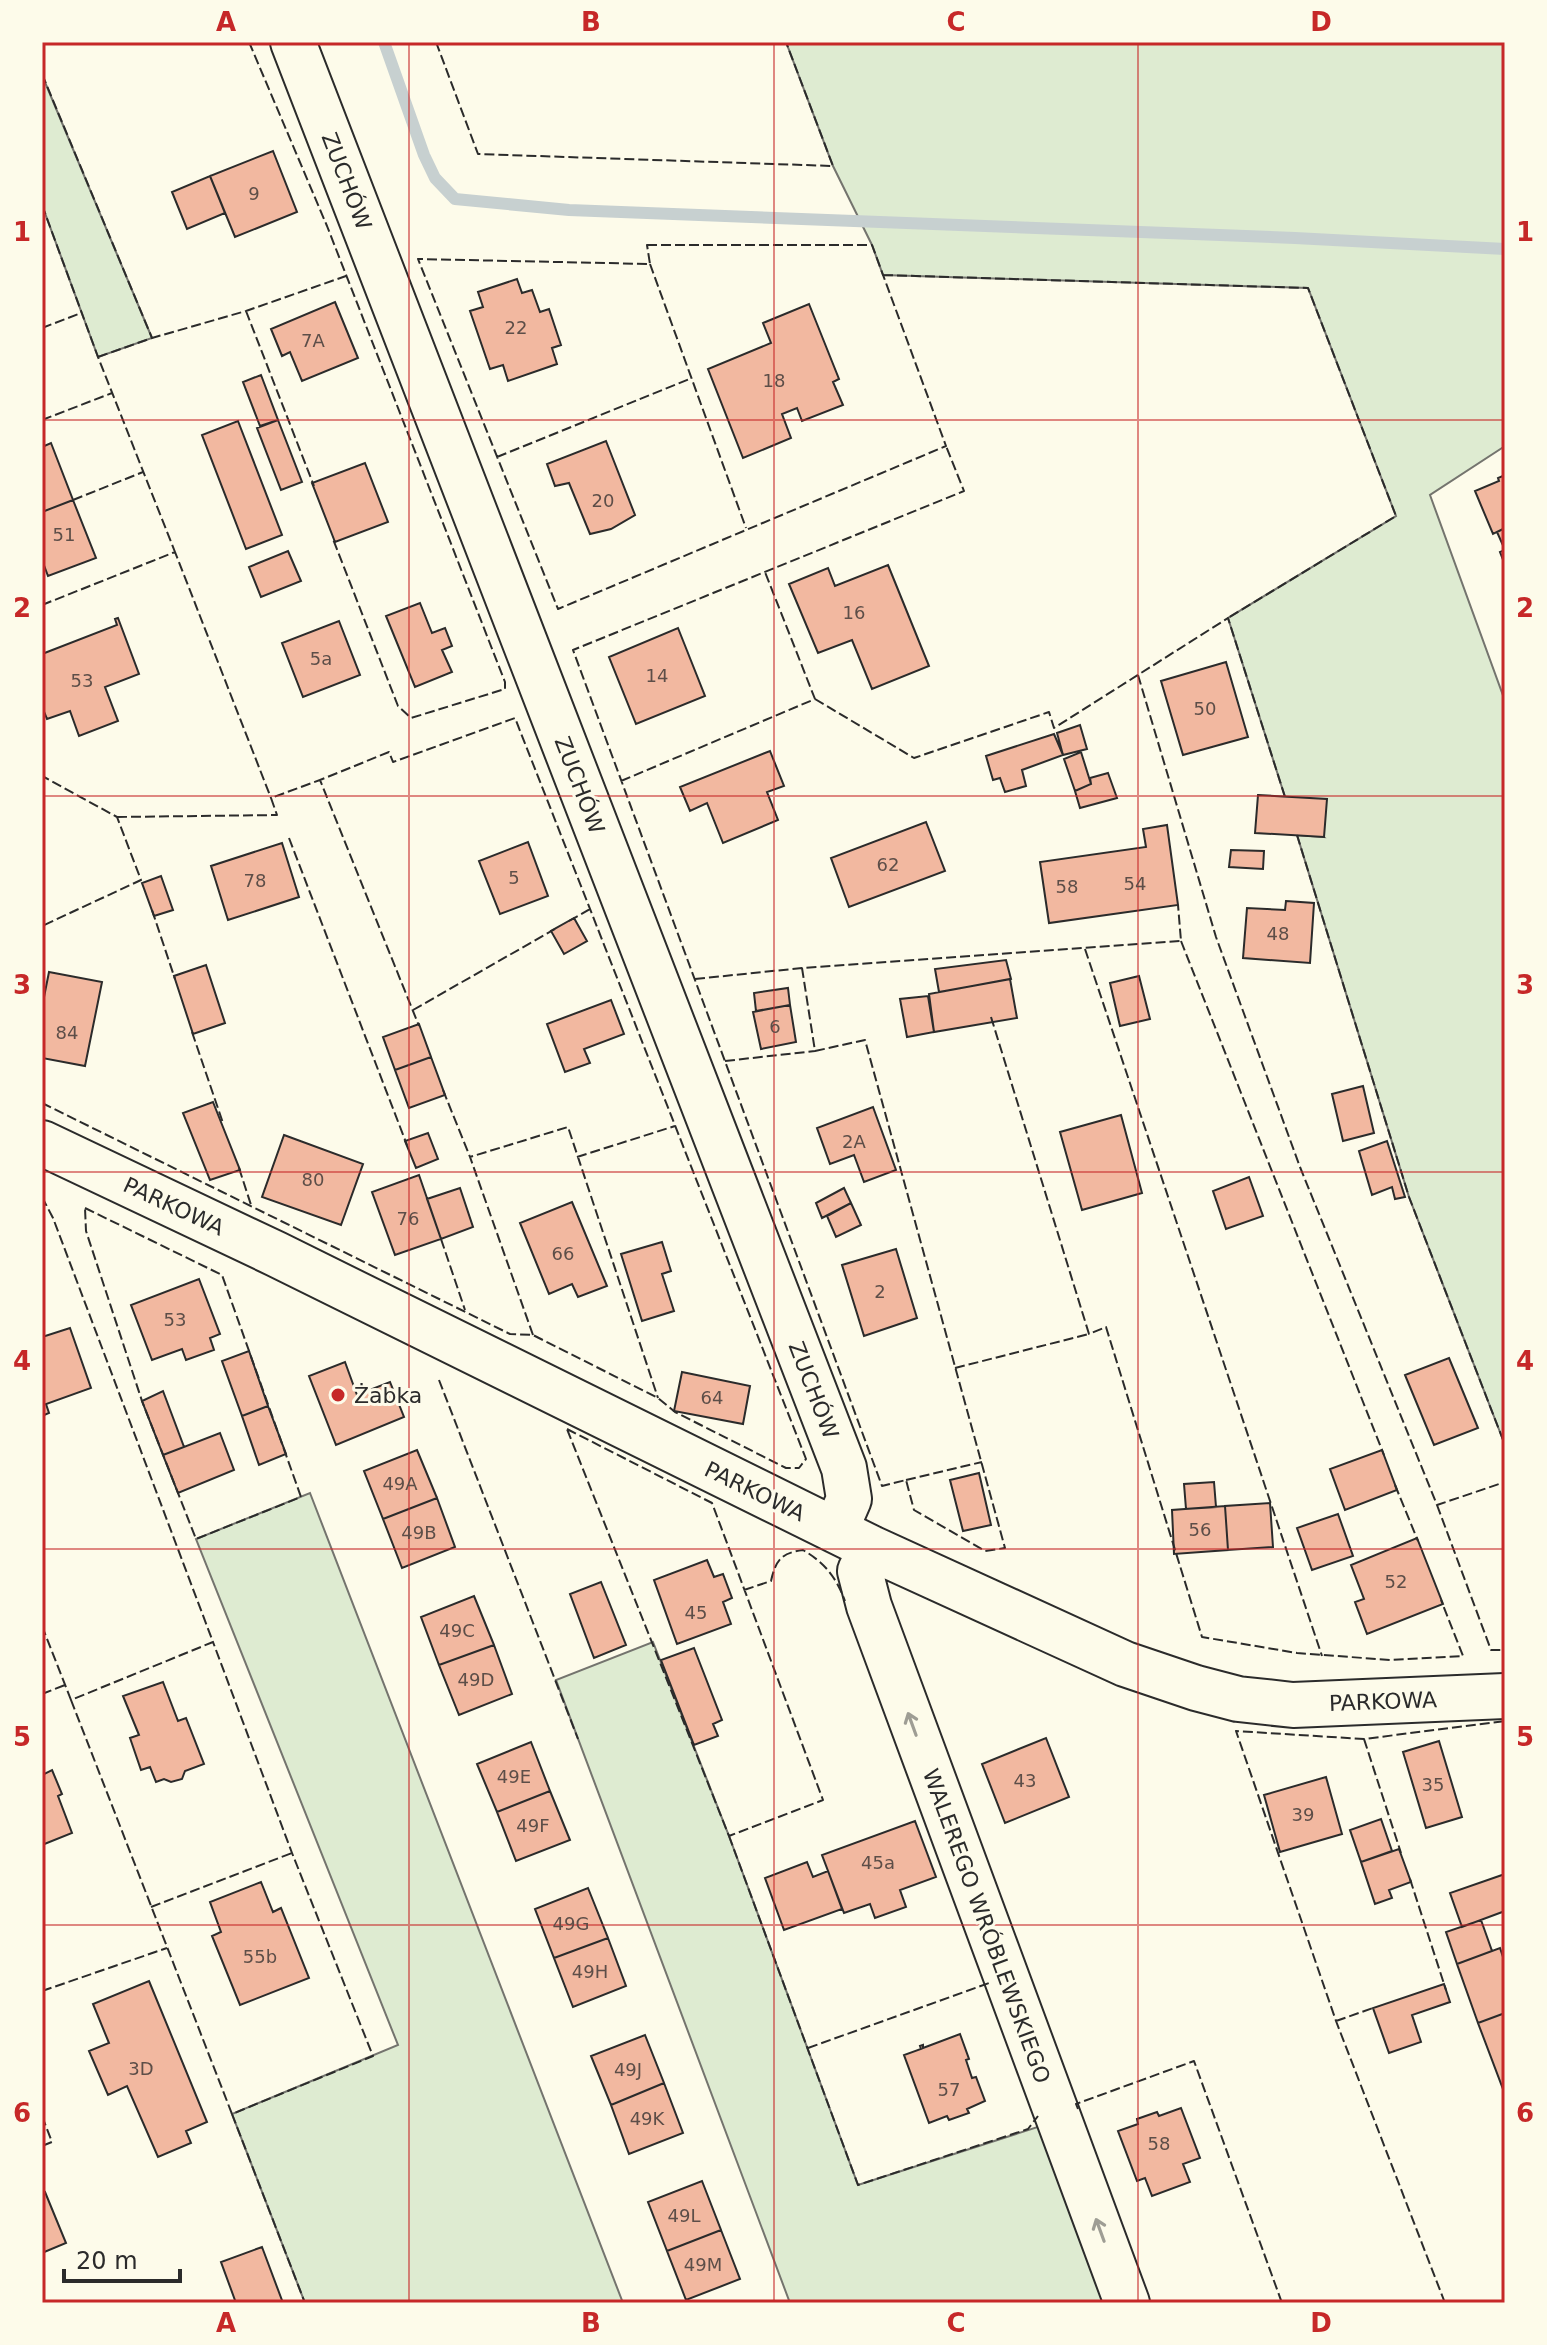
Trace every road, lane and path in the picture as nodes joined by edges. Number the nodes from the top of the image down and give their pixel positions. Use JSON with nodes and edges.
{"nodes":[{"id":1,"x":293,"y":42,"type":"edge"},
{"id":2,"x":42,"y":1143,"type":"edge"},
{"id":3,"x":853,"y":1538,"type":"junction"},
{"id":4,"x":1505,"y":1696,"type":"edge"},
{"id":5,"x":1127,"y":2303,"type":"edge"}],
"edges":[{"from":1,"to":3,"type":"street","name":"ZUCHÓW"},
{"from":2,"to":3,"type":"street","name":"PARKOWA"},
{"from":3,"to":4,"type":"street","name":"PARKOWA"},
{"from":5,"to":3,"type":"street","name":"WALEREGO WRÓBLEWSKIEGO","one_way":true}]}
